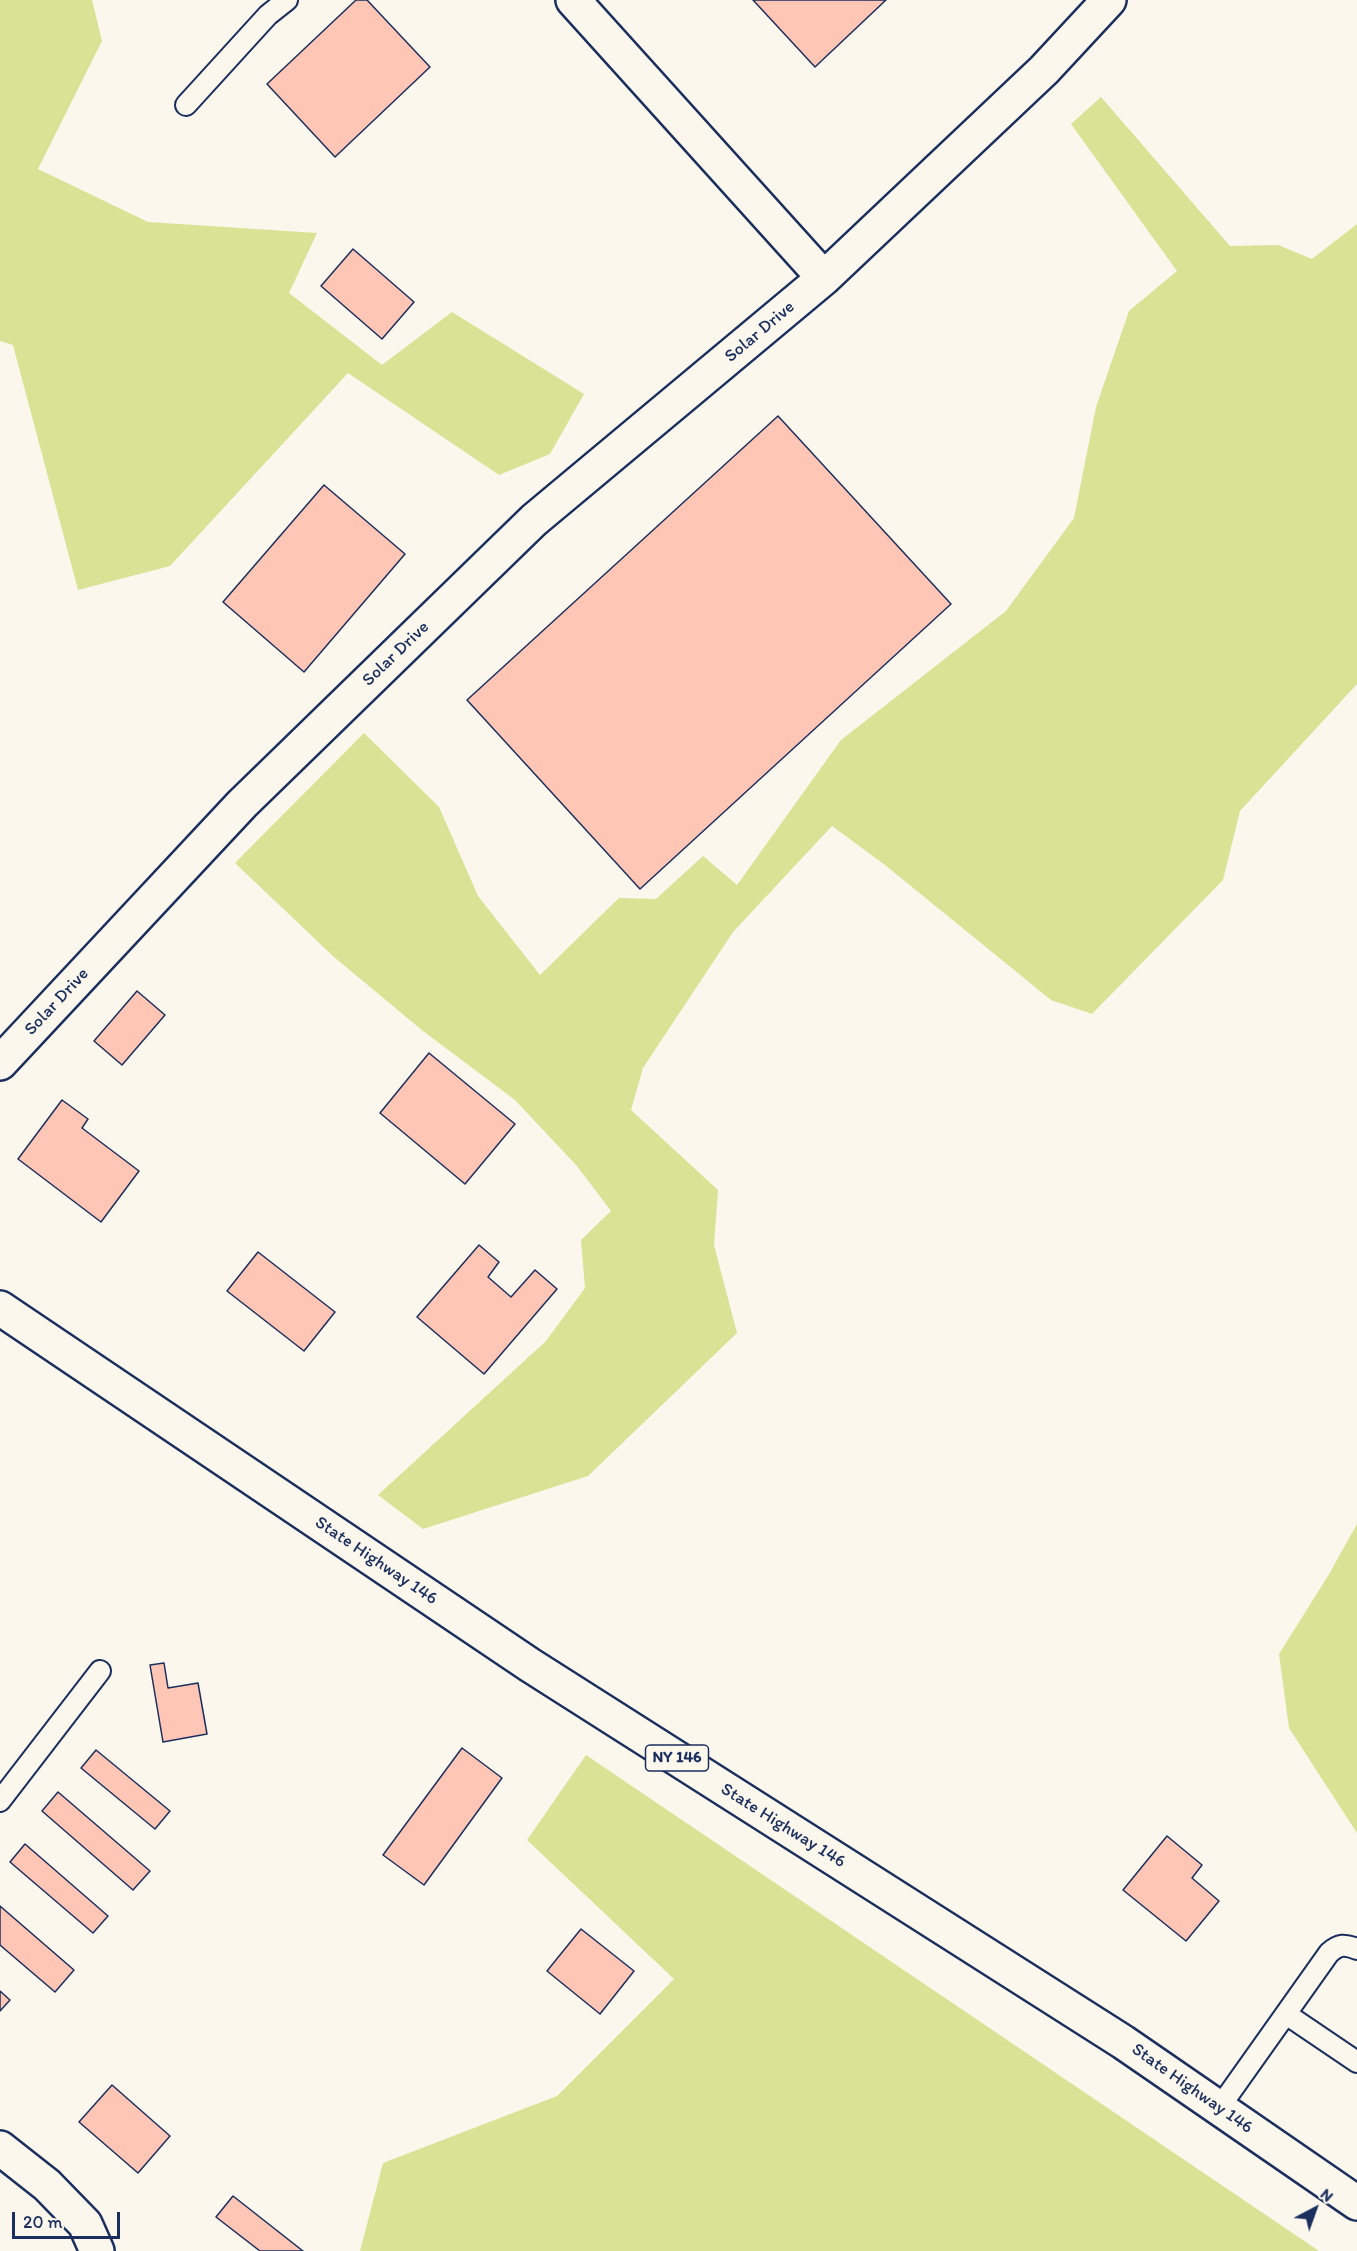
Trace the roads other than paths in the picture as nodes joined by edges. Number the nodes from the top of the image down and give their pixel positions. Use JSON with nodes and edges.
{"nodes":[{"id":1,"x":287,"y":0,"type":"edge"},
{"id":2,"x":573,"y":0,"type":"edge"},
{"id":3,"x":1110,"y":0,"type":"edge"},
{"id":4,"x":186,"y":105,"type":"dead end"},
{"id":5,"x":824,"y":278,"type":"junction"},
{"id":6,"x":0,"y":1063,"type":"edge"},
{"id":7,"x":0,"y":1308,"type":"edge"},
{"id":8,"x":100,"y":1671,"type":"dead end"},
{"id":9,"x":0,"y":1801,"type":"edge"},
{"id":10,"x":1357,"y":1949,"type":"edge"},
{"id":11,"x":1286,"y":2014,"type":"junction"},
{"id":12,"x":1357,"y":2062,"type":"edge"},
{"id":13,"x":1219,"y":2108,"type":"junction"},
{"id":14,"x":0,"y":2148,"type":"edge"},
{"id":15,"x":1357,"y":2203,"type":"edge"},
{"id":16,"x":97,"y":2251,"type":"edge"}],
"edges":[{"from":1,"to":4,"type":"lane"},
{"from":2,"to":5,"type":"street"},
{"from":3,"to":5,"type":"street","name":"Solar Drive"},
{"from":5,"to":6,"type":"street","name":"Solar Drive"},
{"from":7,"to":13,"type":"street","name":"State Highway 146","number":"NY 146"},
{"from":8,"to":9,"type":"lane"},
{"from":10,"to":11,"type":"lane"},
{"from":11,"to":12,"type":"lane"},
{"from":11,"to":13,"type":"lane"},
{"from":13,"to":15,"type":"street","name":"State Highway 146","number":"NY 146"},
{"from":14,"to":16,"type":"street"}]}
